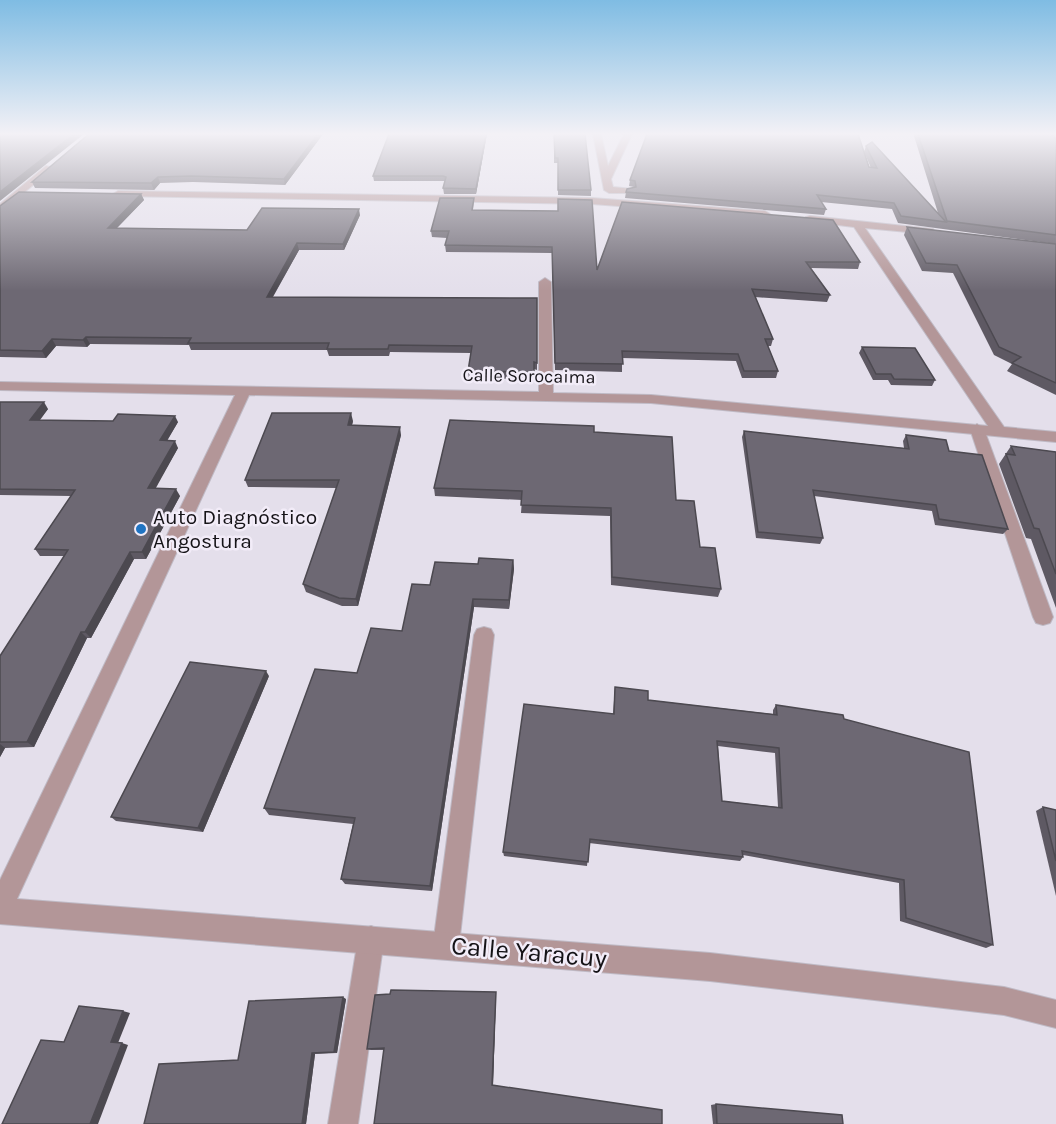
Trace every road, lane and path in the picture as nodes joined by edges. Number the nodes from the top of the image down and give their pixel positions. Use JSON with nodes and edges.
{"nodes":[{"id":1,"x":28,"y":186,"type":"edge"},
{"id":2,"x":608,"y":186,"type":"edge"},
{"id":3,"x":643,"y":192,"type":"edge"},
{"id":4,"x":19,"y":194,"type":"junction"},
{"id":5,"x":31,"y":194,"type":"edge"},
{"id":6,"x":111,"y":194,"type":"edge"},
{"id":7,"x":0,"y":209,"type":"edge"},
{"id":8,"x":777,"y":215,"type":"edge"},
{"id":9,"x":801,"y":218,"type":"edge"},
{"id":10,"x":857,"y":223,"type":"junction"},
{"id":11,"x":944,"y":233,"type":"edge"},
{"id":12,"x":546,"y":282,"type":"dead end"},
{"id":13,"x":0,"y":386,"type":"edge"},
{"id":14,"x":244,"y":390,"type":"junction"},
{"id":15,"x":546,"y":396,"type":"junction"},
{"id":16,"x":977,"y":429,"type":"junction"},
{"id":17,"x":999,"y":431,"type":"junction"},
{"id":18,"x":1056,"y":437,"type":"edge"},
{"id":19,"x":1043,"y":617,"type":"dead end"},
{"id":20,"x":484,"y":635,"type":"dead end"},
{"id":21,"x":0,"y":909,"type":"edge"},
{"id":22,"x":371,"y":939,"type":"junction"},
{"id":23,"x":446,"y":945,"type":"junction"},
{"id":24,"x":1056,"y":1014,"type":"edge"},
{"id":25,"x":343,"y":1124,"type":"edge"}],
"edges":[{"from":1,"to":4,"type":"street"},
{"from":2,"to":3,"type":"street"},
{"from":4,"to":5,"type":"street"},
{"from":4,"to":7,"type":"street"},
{"from":6,"to":8,"type":"street"},
{"from":9,"to":10,"type":"street"},
{"from":10,"to":11,"type":"street"},
{"from":10,"to":17,"type":"street"},
{"from":12,"to":15,"type":"street"},
{"from":13,"to":14,"type":"street","name":"Calle Sorocaima"},
{"from":14,"to":15,"type":"street","name":"Calle Sorocaima"},
{"from":14,"to":21,"type":"street"},
{"from":15,"to":16,"type":"street","name":"Calle Sorocaima"},
{"from":16,"to":17,"type":"street","name":"Calle Sorocaima"},
{"from":16,"to":19,"type":"street"},
{"from":17,"to":18,"type":"street","name":"Calle Sorocaima"},
{"from":20,"to":23,"type":"street"},
{"from":21,"to":22,"type":"street","name":"Calle Yaracuy"},
{"from":22,"to":23,"type":"street","name":"Calle Yaracuy"},
{"from":22,"to":25,"type":"street"},
{"from":23,"to":24,"type":"street","name":"Calle Yaracuy"}]}
